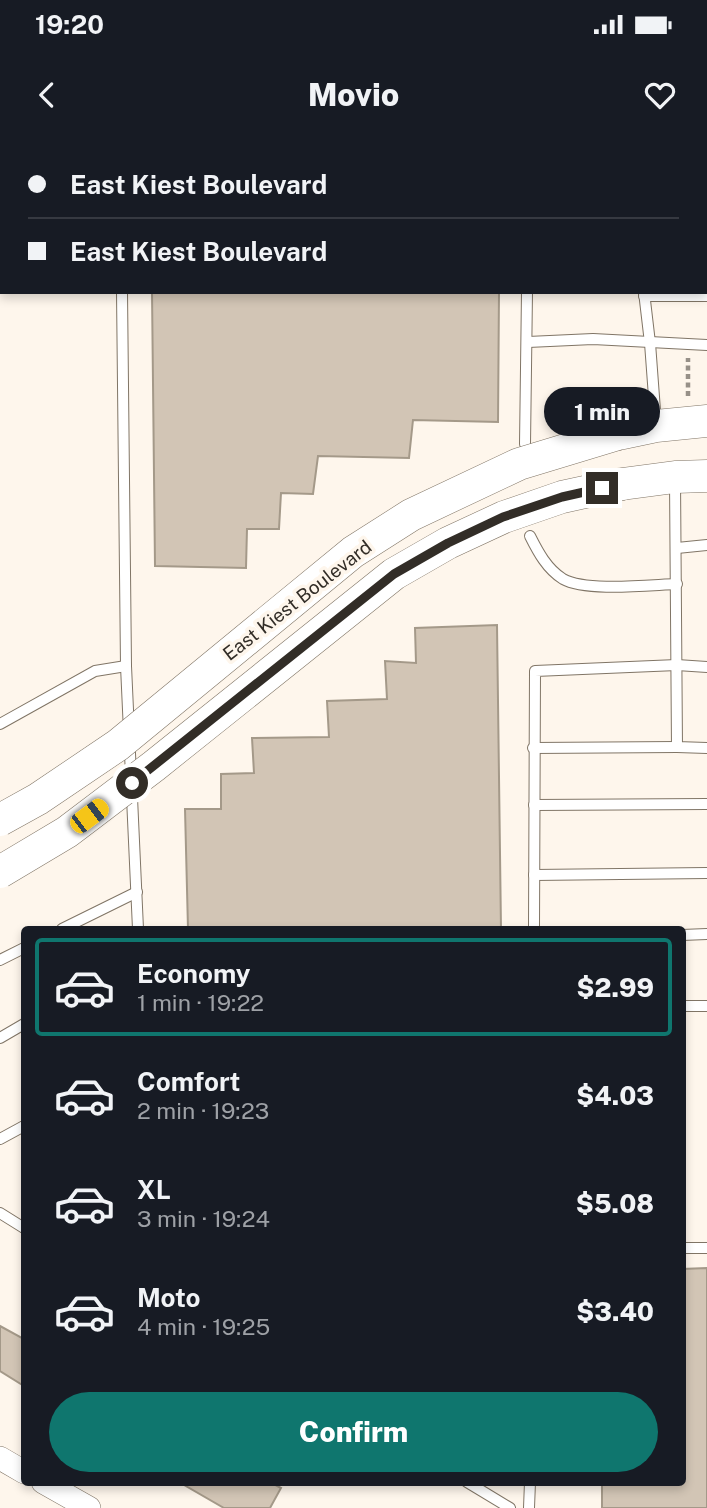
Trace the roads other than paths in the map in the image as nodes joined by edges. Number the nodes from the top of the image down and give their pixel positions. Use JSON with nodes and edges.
{"nodes":[{"id":1,"x":122,"y":294,"type":"edge"},
{"id":2,"x":527,"y":294,"type":"edge"},
{"id":3,"x":644,"y":294,"type":"edge"},
{"id":4,"x":707,"y":296,"type":"edge"},
{"id":5,"x":527,"y":342,"type":"junction"},
{"id":6,"x":650,"y":343,"type":"junction"},
{"id":7,"x":707,"y":345,"type":"edge"},
{"id":8,"x":707,"y":421,"type":"edge"},
{"id":9,"x":656,"y":426,"type":"junction"},
{"id":10,"x":525,"y":444,"type":"dead end"},
{"id":11,"x":707,"y":476,"type":"edge"},
{"id":12,"x":675,"y":477,"type":"junction"},
{"id":13,"x":530,"y":536,"type":"dead end"},
{"id":14,"x":707,"y":545,"type":"edge"},
{"id":15,"x":677,"y":548,"type":"junction"},
{"id":16,"x":677,"y":584,"type":"junction"},
{"id":17,"x":677,"y":665,"type":"junction"},
{"id":18,"x":126,"y":666,"type":"junction"},
{"id":19,"x":707,"y":667,"type":"edge"},
{"id":20,"x":1,"y":723,"type":"edge"},
{"id":21,"x":677,"y":747,"type":"junction"},
{"id":22,"x":533,"y":748,"type":"junction"},
{"id":23,"x":707,"y":748,"type":"edge"},
{"id":24,"x":707,"y":804,"type":"edge"},
{"id":25,"x":534,"y":805,"type":"junction"},
{"id":26,"x":0,"y":820,"type":"edge"},
{"id":27,"x":0,"y":872,"type":"edge"},
{"id":28,"x":707,"y":873,"type":"edge"},
{"id":29,"x":534,"y":875,"type":"junction"},
{"id":30,"x":137,"y":892,"type":"junction"},
{"id":31,"x":68,"y":926,"type":"edge"},
{"id":32,"x":138,"y":926,"type":"edge"},
{"id":33,"x":534,"y":926,"type":"edge"},
{"id":34,"x":707,"y":934,"type":"edge"},
{"id":35,"x":686,"y":935,"type":"edge"},
{"id":36,"x":21,"y":950,"type":"edge"},
{"id":37,"x":0,"y":960,"type":"edge"},
{"id":38,"x":686,"y":1006,"type":"edge"},
{"id":39,"x":707,"y":1006,"type":"edge"},
{"id":40,"x":21,"y":1026,"type":"edge"},
{"id":41,"x":0,"y":1038,"type":"edge"},
{"id":42,"x":21,"y":1128,"type":"edge"},
{"id":43,"x":0,"y":1139,"type":"edge"},
{"id":44,"x":0,"y":1213,"type":"edge"},
{"id":45,"x":21,"y":1226,"type":"edge"},
{"id":46,"x":686,"y":1248,"type":"edge"},
{"id":47,"x":707,"y":1248,"type":"edge"},
{"id":48,"x":0,"y":1458,"type":"edge"},
{"id":49,"x":21,"y":1470,"type":"edge"},
{"id":50,"x":50,"y":1486,"type":"edge"},
{"id":51,"x":474,"y":1486,"type":"edge"},
{"id":52,"x":530,"y":1486,"type":"edge"},
{"id":53,"x":89,"y":1508,"type":"edge"},
{"id":54,"x":510,"y":1508,"type":"edge"},
{"id":55,"x":529,"y":1508,"type":"edge"}],
"edges":[{"from":1,"to":18,"type":"lane"},
{"from":2,"to":5,"type":"lane"},
{"from":3,"to":4,"type":"lane"},
{"from":3,"to":6,"type":"lane"},
{"from":5,"to":6,"type":"lane"},
{"from":5,"to":10,"type":"lane"},
{"from":6,"to":7,"type":"lane"},
{"from":6,"to":9,"type":"lane"},
{"from":8,"to":9,"type":"main road","name":"East Kiest Boulevard"},
{"from":9,"to":26,"type":"main road","name":"East Kiest Boulevard","bridge":true},
{"from":11,"to":12,"type":"main road","name":"East Kiest Boulevard"},
{"from":12,"to":15,"type":"lane"},
{"from":12,"to":27,"type":"main road","name":"East Kiest Boulevard","bridge":true},
{"from":13,"to":16,"type":"lane"},
{"from":14,"to":15,"type":"lane"},
{"from":15,"to":16,"type":"lane"},
{"from":16,"to":17,"type":"lane"},
{"from":17,"to":19,"type":"lane"},
{"from":17,"to":21,"type":"lane"},
{"from":17,"to":22,"type":"lane"},
{"from":18,"to":20,"type":"lane"},
{"from":18,"to":30,"type":"lane"},
{"from":21,"to":22,"type":"lane"},
{"from":21,"to":23,"type":"lane"},
{"from":22,"to":25,"type":"lane"},
{"from":24,"to":25,"type":"lane"},
{"from":25,"to":29,"type":"lane"},
{"from":28,"to":29,"type":"lane"},
{"from":29,"to":33,"type":"lane"},
{"from":30,"to":31,"type":"lane"},
{"from":30,"to":32,"type":"lane"},
{"from":34,"to":35,"type":"lane"},
{"from":36,"to":37,"type":"lane"},
{"from":38,"to":39,"type":"lane"},
{"from":40,"to":41,"type":"lane"},
{"from":42,"to":43,"type":"lane"},
{"from":44,"to":45,"type":"lane"},
{"from":46,"to":47,"type":"lane"},
{"from":48,"to":49,"type":"street"},
{"from":50,"to":53,"type":"street"},
{"from":51,"to":54,"type":"lane"},
{"from":52,"to":55,"type":"lane"}]}
